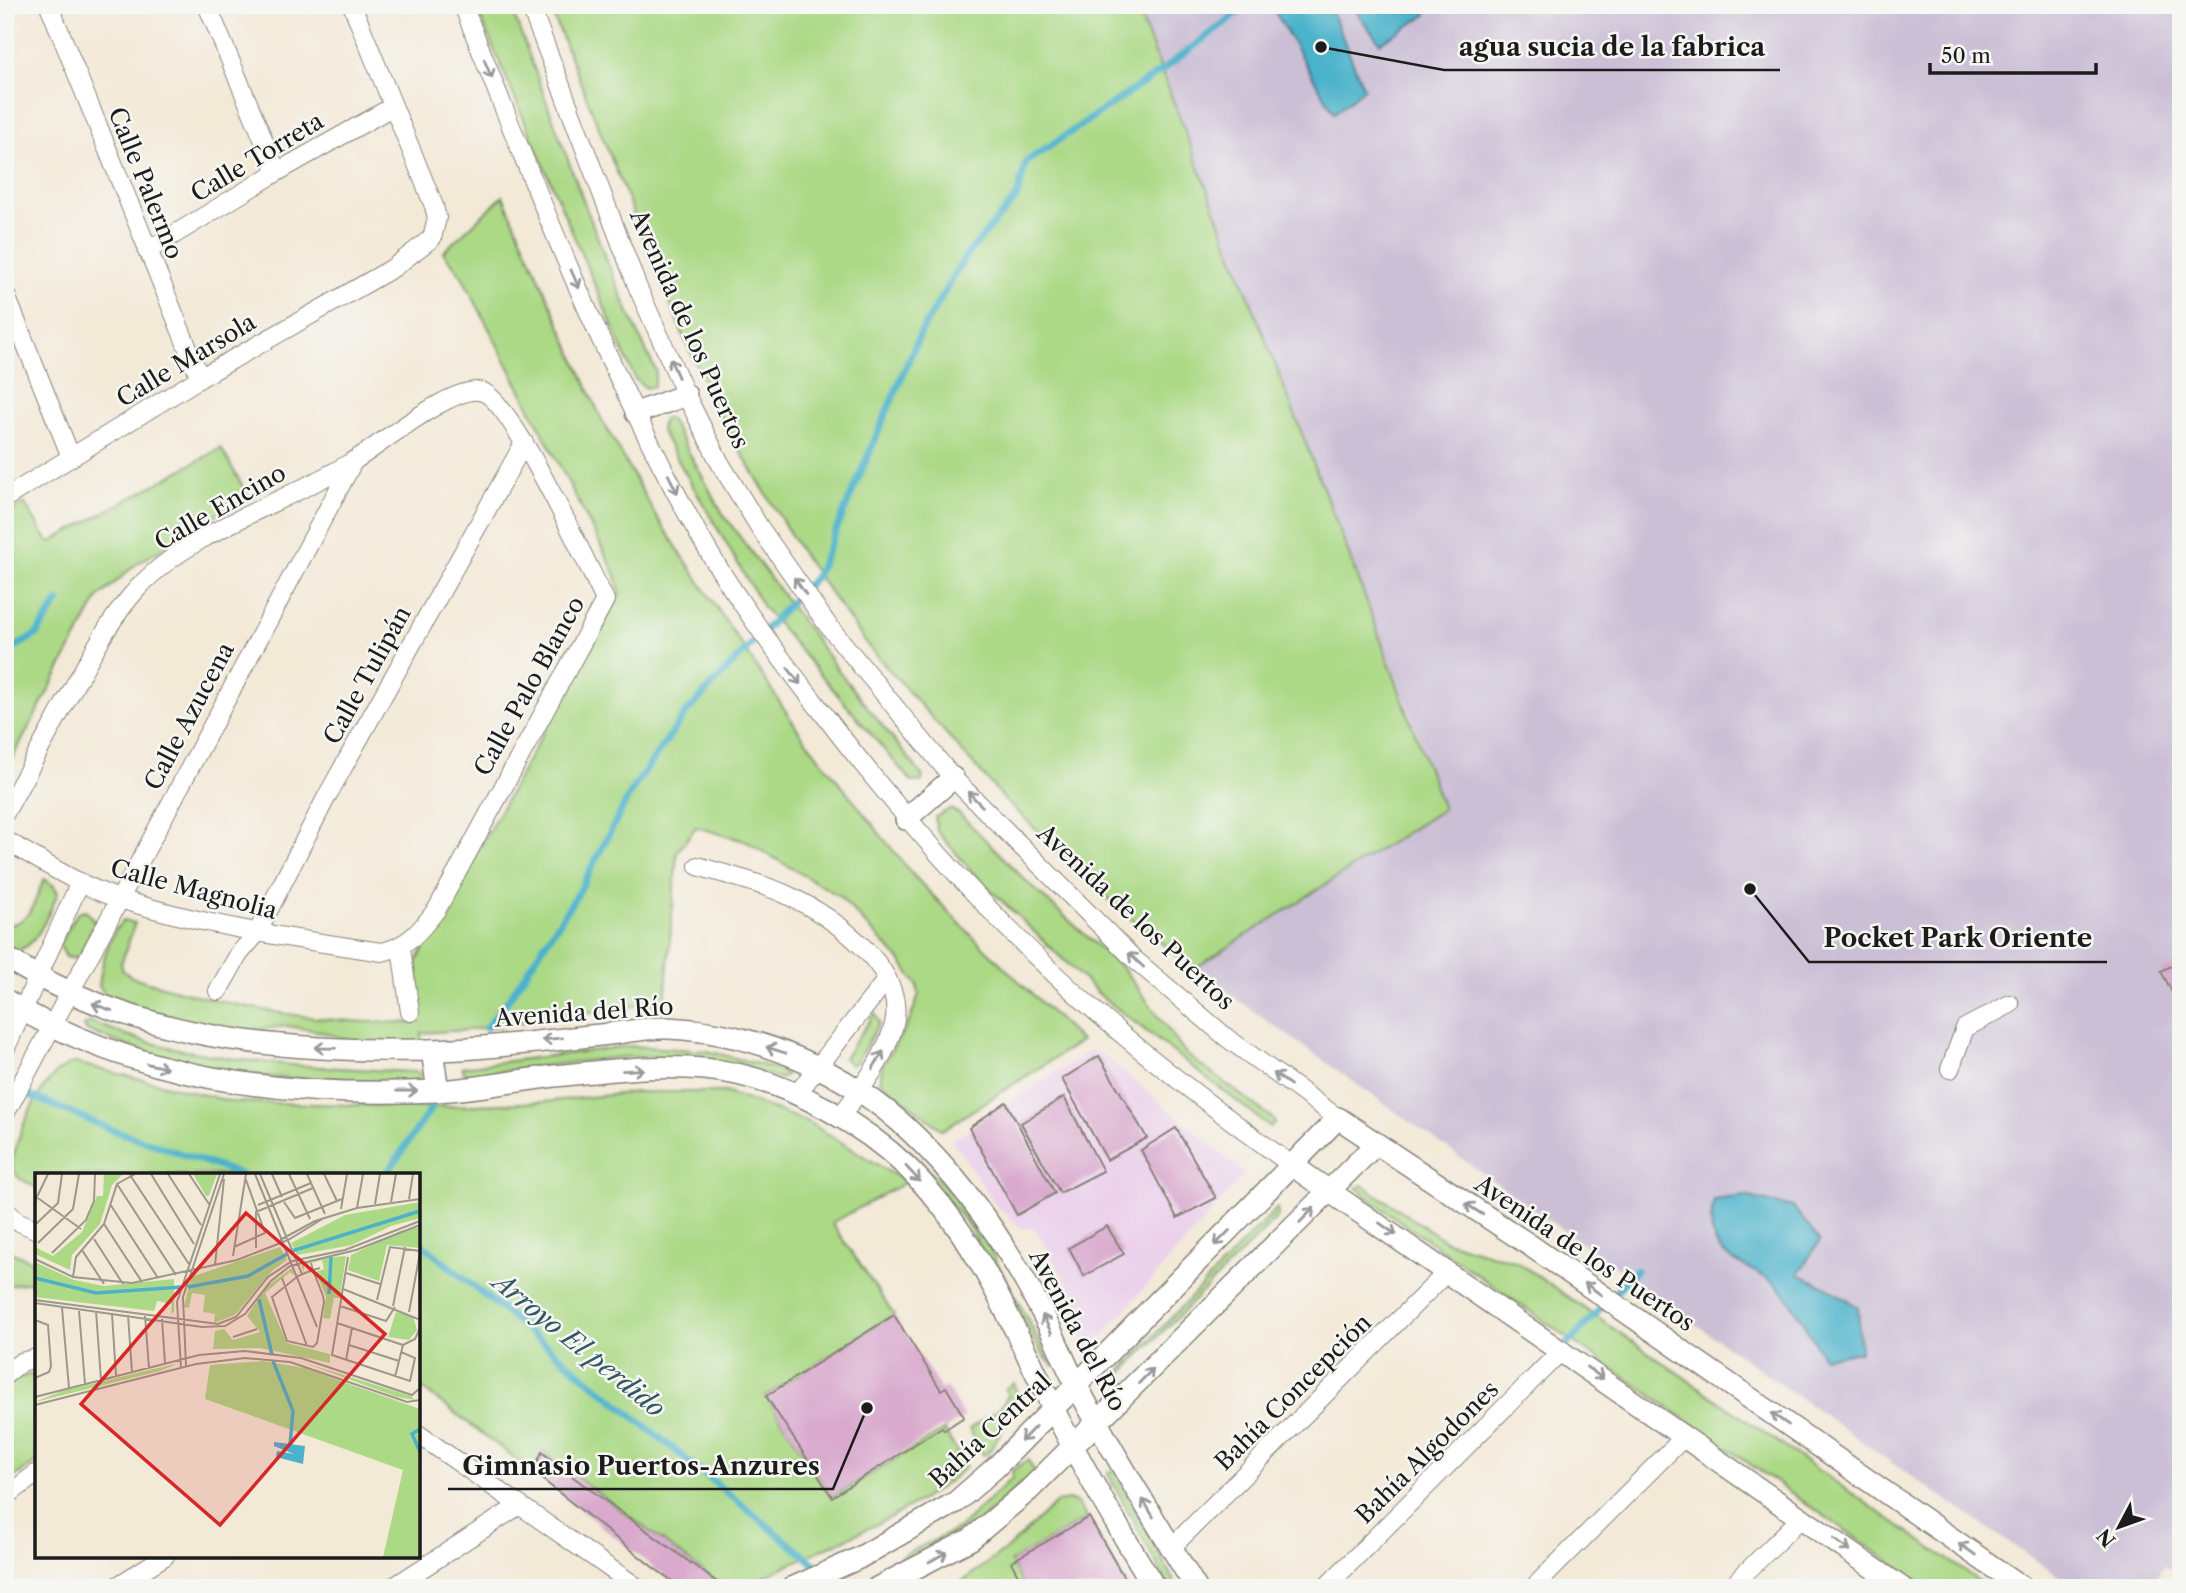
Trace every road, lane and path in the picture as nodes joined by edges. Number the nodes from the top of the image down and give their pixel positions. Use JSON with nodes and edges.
{"nodes":[{"id":1,"x":49,"y":5,"type":"edge"},
{"id":2,"x":206,"y":5,"type":"edge"},
{"id":3,"x":352,"y":5,"type":"edge"},
{"id":4,"x":463,"y":5,"type":"edge"},
{"id":5,"x":530,"y":5,"type":"edge"},
{"id":6,"x":392,"y":107,"type":"junction"},
{"id":7,"x":277,"y":172,"type":"junction"},
{"id":8,"x":147,"y":251,"type":"junction"},
{"id":9,"x":5,"y":293,"type":"edge"},
{"id":10,"x":200,"y":378,"type":"junction"},
{"id":11,"x":686,"y":395,"type":"junction"},
{"id":12,"x":445,"y":401,"type":"joint"},
{"id":13,"x":636,"y":413,"type":"junction"},
{"id":14,"x":524,"y":443,"type":"junction"},
{"id":15,"x":71,"y":457,"type":"junction"},
{"id":16,"x":353,"y":462,"type":"junction"},
{"id":17,"x":5,"y":498,"type":"edge"},
{"id":18,"x":953,"y":778,"type":"junction"},
{"id":19,"x":5,"y":813,"type":"edge"},
{"id":20,"x":906,"y":819,"type":"junction"},
{"id":21,"x":5,"y":840,"type":"edge"},
{"id":22,"x":698,"y":866,"type":"dead end"},
{"id":23,"x":80,"y":882,"type":"junction"},
{"id":24,"x":119,"y":899,"type":"junction"},
{"id":25,"x":257,"y":933,"type":"junction"},
{"id":26,"x":401,"y":947,"type":"junction"},
{"id":27,"x":382,"y":952,"type":"joint"},
{"id":28,"x":5,"y":957,"type":"edge"},
{"id":29,"x":38,"y":978,"type":"junction"},
{"id":30,"x":887,"y":979,"type":"junction"},
{"id":31,"x":218,"y":991,"type":"dead end"},
{"id":32,"x":68,"y":994,"type":"junction"},
{"id":33,"x":2010,"y":1004,"type":"dead end"},
{"id":34,"x":14,"y":1006,"type":"edge"},
{"id":35,"x":410,"y":1012,"type":"dead end"},
{"id":36,"x":51,"y":1026,"type":"junction"},
{"id":37,"x":9,"y":1042,"type":"edge"},
{"id":38,"x":432,"y":1050,"type":"junction"},
{"id":39,"x":818,"y":1066,"type":"junction"},
{"id":40,"x":1950,"y":1069,"type":"dead end"},
{"id":41,"x":438,"y":1091,"type":"junction"},
{"id":42,"x":859,"y":1091,"type":"junction"},
{"id":43,"x":796,"y":1095,"type":"junction"},
{"id":44,"x":5,"y":1114,"type":"edge"},
{"id":45,"x":841,"y":1117,"type":"junction"},
{"id":46,"x":1338,"y":1118,"type":"junction"},
{"id":47,"x":909,"y":1130,"type":"junction"},
{"id":48,"x":1376,"y":1144,"type":"junction"},
{"id":49,"x":888,"y":1152,"type":"junction"},
{"id":50,"x":1293,"y":1166,"type":"junction"},
{"id":51,"x":1332,"y":1190,"type":"junction"},
{"id":52,"x":9,"y":1217,"type":"edge"},
{"id":53,"x":35,"y":1229,"type":"edge"},
{"id":54,"x":1448,"y":1271,"type":"junction"},
{"id":55,"x":1562,"y":1350,"type":"junction"},
{"id":56,"x":35,"y":1359,"type":"edge"},
{"id":57,"x":5,"y":1375,"type":"edge"},
{"id":58,"x":1077,"y":1385,"type":"junction"},
{"id":59,"x":1053,"y":1408,"type":"junction"},
{"id":60,"x":1098,"y":1424,"type":"junction"},
{"id":61,"x":420,"y":1435,"type":"edge"},
{"id":62,"x":1685,"y":1436,"type":"junction"},
{"id":63,"x":1073,"y":1447,"type":"junction"},
{"id":64,"x":35,"y":1474,"type":"edge"},
{"id":65,"x":5,"y":1497,"type":"edge"},
{"id":66,"x":518,"y":1506,"type":"junction"},
{"id":67,"x":1802,"y":1517,"type":"junction"},
{"id":68,"x":1171,"y":1548,"type":"junction"},
{"id":69,"x":866,"y":1553,"type":"junction"},
{"id":70,"x":162,"y":1558,"type":"edge"},
{"id":71,"x":884,"y":1585,"type":"edge"},
{"id":72,"x":114,"y":1588,"type":"edge"},
{"id":73,"x":392,"y":1588,"type":"edge"},
{"id":74,"x":638,"y":1588,"type":"edge"},
{"id":75,"x":792,"y":1588,"type":"edge"},
{"id":76,"x":1155,"y":1588,"type":"edge"},
{"id":77,"x":1196,"y":1588,"type":"edge"},
{"id":78,"x":1325,"y":1588,"type":"edge"},
{"id":79,"x":1533,"y":1588,"type":"edge"},
{"id":80,"x":1730,"y":1588,"type":"edge"},
{"id":81,"x":1902,"y":1588,"type":"edge"},
{"id":82,"x":2023,"y":1588,"type":"edge"}],
"edges":[{"from":1,"to":8,"type":"street","name":"Calle Palermo"},
{"from":2,"to":7,"type":"street"},
{"from":3,"to":6,"type":"street","name":"Calle Marsola"},
{"from":4,"to":13,"type":"street","one_way":true},
{"from":11,"to":5,"type":"street","name":"Avenida de los Puertos","one_way":true},
{"from":6,"to":7,"type":"street","name":"Calle Torreta"},
{"from":6,"to":10,"type":"street","name":"Calle Marsola"},
{"from":7,"to":8,"type":"street","name":"Calle Torreta"},
{"from":8,"to":10,"type":"street","name":"Calle Palermo"},
{"from":9,"to":15,"type":"street"},
{"from":10,"to":15,"type":"street","name":"Calle Marsola"},
{"from":11,"to":13,"type":"street"},
{"from":18,"to":11,"type":"street","name":"Avenida de los Puertos","one_way":true},
{"from":12,"to":14,"type":"street","name":"Calle Palo Blanco"},
{"from":12,"to":16,"type":"street","name":"Calle Encino"},
{"from":13,"to":20,"type":"street","one_way":true},
{"from":14,"to":25,"type":"street","name":"Calle Tulipán"},
{"from":14,"to":26,"type":"street","name":"Calle Palo Blanco"},
{"from":15,"to":17,"type":"street","name":"Calle Marsola"},
{"from":16,"to":19,"type":"street","name":"Calle Encino"},
{"from":16,"to":24,"type":"street","name":"Calle Azucena"},
{"from":18,"to":20,"type":"street"},
{"from":46,"to":18,"type":"street","name":"Avenida de los Puertos","one_way":true},
{"from":20,"to":50,"type":"street"},
{"from":21,"to":23,"type":"street","name":"Calle Magnolia"},
{"from":22,"to":30,"type":"street"},
{"from":23,"to":24,"type":"street","name":"Calle Magnolia"},
{"from":23,"to":29,"type":"street"},
{"from":24,"to":25,"type":"street","name":"Calle Magnolia"},
{"from":24,"to":32,"type":"street","name":"Calle Azucena"},
{"from":25,"to":27,"type":"street","name":"Calle Magnolia"},
{"from":25,"to":31,"type":"street","name":"Calle Tulipán"},
{"from":26,"to":27,"type":"street","name":"Calle Palo Blanco"},
{"from":26,"to":35,"type":"street"},
{"from":28,"to":29,"type":"street","name":"Avenida del Río"},
{"from":29,"to":32,"type":"street","name":"Avenida del Río"},
{"from":29,"to":34,"type":"street"},
{"from":30,"to":39,"type":"street"},
{"from":42,"to":30,"type":"street","one_way":true},
{"from":32,"to":36,"type":"street","name":"Calle Azucena"},
{"from":38,"to":32,"type":"street","name":"Avenida del Río","one_way":true},
{"from":33,"to":40,"type":"street"},
{"from":34,"to":36,"type":"street"},
{"from":34,"to":37,"type":"street"},
{"from":36,"to":41,"type":"street","one_way":true},
{"from":36,"to":44,"type":"street","name":"Calle Azucena"},
{"from":39,"to":38,"type":"street","name":"Avenida del Río","one_way":true},
{"from":38,"to":41,"type":"street"},
{"from":39,"to":42,"type":"street","name":"Avenida del Río"},
{"from":39,"to":43,"type":"street"},
{"from":41,"to":43,"type":"street","one_way":true},
{"from":42,"to":45,"type":"street"},
{"from":42,"to":47,"type":"street","name":"Avenida del Río"},
{"from":43,"to":45,"type":"street"},
{"from":45,"to":49,"type":"street"},
{"from":46,"to":48,"type":"street","name":"Avenida de los Puertos"},
{"from":46,"to":50,"type":"street","name":"Bahía Central"},
{"from":47,"to":49,"type":"street"},
{"from":58,"to":47,"type":"street","name":"Avenida del Río","one_way":true},
{"from":48,"to":51,"type":"street"},
{"from":82,"to":48,"type":"street","name":"Avenida de los Puertos","one_way":true},
{"from":49,"to":59,"type":"street","one_way":true},
{"from":50,"to":51,"type":"street"},
{"from":50,"to":58,"type":"street","name":"Bahía Central","one_way":true},
{"from":51,"to":54,"type":"street","one_way":true},
{"from":60,"to":51,"type":"street","one_way":true},
{"from":52,"to":53,"type":"street"},
{"from":54,"to":55,"type":"street"},
{"from":54,"to":68,"type":"street","name":"Bahía Concepción"},
{"from":55,"to":62,"type":"street","one_way":true},
{"from":55,"to":78,"type":"street","name":"Bahía Algodones"},
{"from":56,"to":57,"type":"street"},
{"from":58,"to":59,"type":"street","name":"Bahía Central"},
{"from":58,"to":60,"type":"street","name":"Avenida del Río"},
{"from":59,"to":63,"type":"street"},
{"from":59,"to":69,"type":"street","name":"Bahía Central","one_way":true},
{"from":60,"to":63,"type":"street"},
{"from":68,"to":60,"type":"street","name":"Avenida del Río","one_way":true},
{"from":61,"to":66,"type":"street"},
{"from":62,"to":67,"type":"street"},
{"from":62,"to":79,"type":"street"},
{"from":71,"to":63,"type":"street","one_way":true},
{"from":63,"to":76,"type":"street"},
{"from":64,"to":65,"type":"street"},
{"from":66,"to":73,"type":"street"},
{"from":66,"to":74,"type":"street"},
{"from":67,"to":80,"type":"street"},
{"from":67,"to":81,"type":"street","one_way":true},
{"from":68,"to":77,"type":"street","name":"Avenida del Río"},
{"from":69,"to":71,"type":"street"},
{"from":69,"to":75,"type":"street","name":"Bahía Central"},
{"from":70,"to":72,"type":"street"}]}
